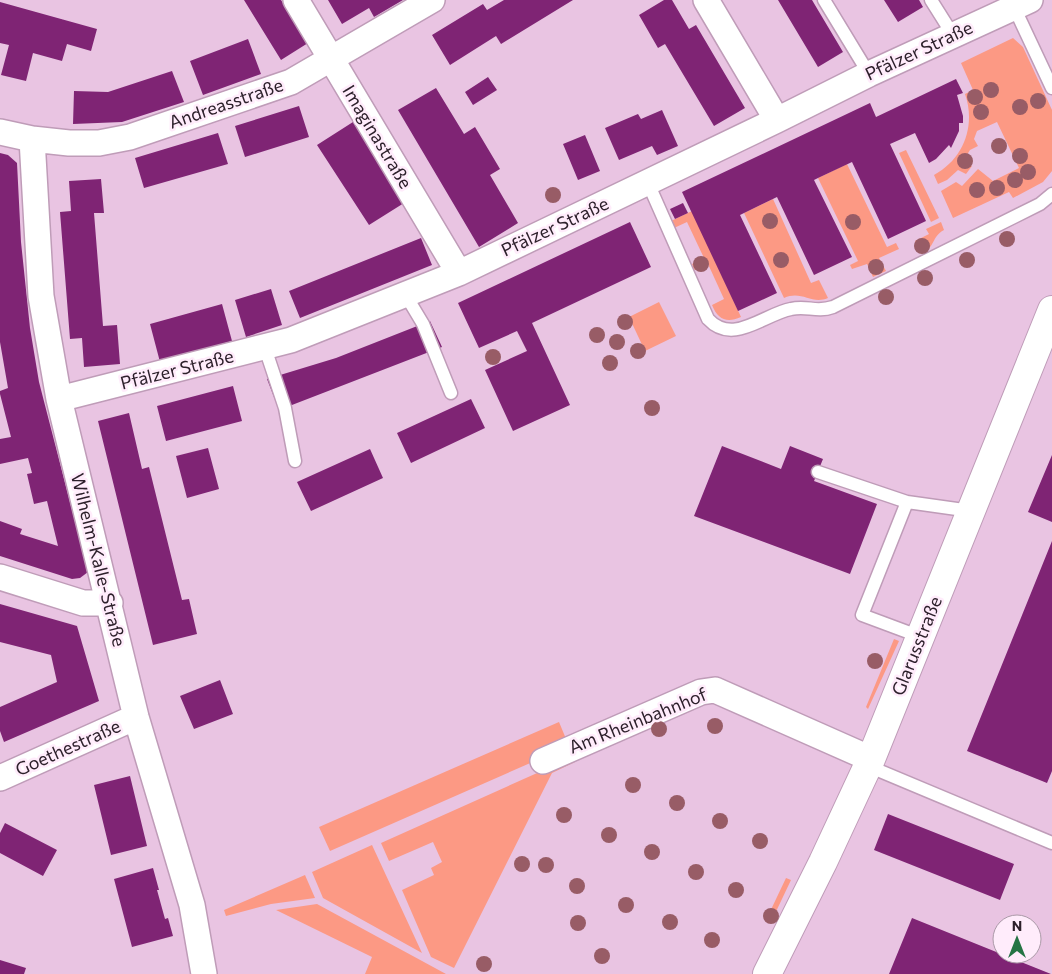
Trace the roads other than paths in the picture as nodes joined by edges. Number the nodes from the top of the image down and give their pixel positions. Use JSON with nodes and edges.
{"nodes":[{"id":1,"x":296,"y":0,"type":"edge"},
{"id":2,"x":432,"y":0,"type":"edge"},
{"id":3,"x":706,"y":0,"type":"edge"},
{"id":4,"x":824,"y":0,"type":"edge"},
{"id":5,"x":932,"y":0,"type":"edge"},
{"id":6,"x":1022,"y":4,"type":"edge"},
{"id":7,"x":953,"y":35,"type":"junction"},
{"id":8,"x":330,"y":59,"type":"junction"},
{"id":9,"x":869,"y":74,"type":"junction"},
{"id":10,"x":1052,"y":88,"type":"edge"},
{"id":11,"x":777,"y":120,"type":"junction"},
{"id":12,"x":0,"y":132,"type":"edge"},
{"id":13,"x":32,"y":140,"type":"junction"},
{"id":14,"x":648,"y":183,"type":"junction"},
{"id":15,"x":1052,"y":194,"type":"edge"},
{"id":16,"x":459,"y":273,"type":"junction"},
{"id":17,"x":406,"y":294,"type":"junction"},
{"id":18,"x":1052,"y":310,"type":"edge"},
{"id":19,"x":265,"y":348,"type":"junction"},
{"id":20,"x":451,"y":393,"type":"dead end"},
{"id":21,"x":59,"y":399,"type":"junction"},
{"id":22,"x":295,"y":461,"type":"dead end"},
{"id":23,"x":818,"y":472,"type":"dead end"},
{"id":24,"x":907,"y":502,"type":"junction"},
{"id":25,"x":972,"y":511,"type":"junction"},
{"id":26,"x":0,"y":577,"type":"edge"},
{"id":27,"x":110,"y":603,"type":"junction"},
{"id":28,"x":921,"y":637,"type":"junction"},
{"id":29,"x":136,"y":717,"type":"junction"},
{"id":30,"x":543,"y":761,"type":"dead end"},
{"id":31,"x":869,"y":762,"type":"junction"},
{"id":32,"x":0,"y":778,"type":"edge"},
{"id":33,"x":1052,"y":844,"type":"edge"},
{"id":34,"x":204,"y":974,"type":"edge"},
{"id":35,"x":767,"y":974,"type":"edge"}],
"edges":[{"from":1,"to":8,"type":"street","name":"Imaginastraße"},
{"from":2,"to":8,"type":"street","name":"Andreasstraße"},
{"from":3,"to":11,"type":"street"},
{"from":4,"to":9,"type":"lane"},
{"from":5,"to":7,"type":"lane"},
{"from":6,"to":7,"type":"street","name":"Pfälzer Straße"},
{"from":6,"to":10,"type":"lane"},
{"from":7,"to":9,"type":"street","name":"Pfälzer Straße"},
{"from":8,"to":13,"type":"street","name":"Andreasstraße"},
{"from":8,"to":16,"type":"street","name":"Imaginastraße"},
{"from":9,"to":11,"type":"street","name":"Pfälzer Straße"},
{"from":11,"to":14,"type":"street","name":"Pfälzer Straße"},
{"from":12,"to":13,"type":"street","name":"Andreasstraße"},
{"from":13,"to":21,"type":"street","name":"Wilhelm-Kalle-Straße"},
{"from":14,"to":15,"type":"lane"},
{"from":14,"to":16,"type":"street","name":"Pfälzer Straße"},
{"from":16,"to":17,"type":"street","name":"Pfälzer Straße"},
{"from":17,"to":19,"type":"street","name":"Pfälzer Straße"},
{"from":17,"to":20,"type":"lane"},
{"from":18,"to":25,"type":"street","name":"Glarusstraße"},
{"from":19,"to":21,"type":"street","name":"Pfälzer Straße"},
{"from":19,"to":22,"type":"lane"},
{"from":21,"to":27,"type":"street","name":"Wilhelm-Kalle-Straße"},
{"from":23,"to":24,"type":"lane"},
{"from":24,"to":25,"type":"lane"},
{"from":24,"to":28,"type":"lane"},
{"from":25,"to":28,"type":"street","name":"Glarusstraße"},
{"from":26,"to":27,"type":"street"},
{"from":27,"to":29,"type":"street","name":"Wilhelm-Kalle-Straße"},
{"from":28,"to":31,"type":"street","name":"Glarusstraße"},
{"from":29,"to":32,"type":"street","name":"Goethestraße"},
{"from":29,"to":34,"type":"street","name":"Wilhelm-Kalle-Straße"},
{"from":30,"to":31,"type":"street","name":"Am Rheinbahnhof"},
{"from":31,"to":33,"type":"lane"},
{"from":31,"to":35,"type":"street","name":"Glarusstraße"}]}
